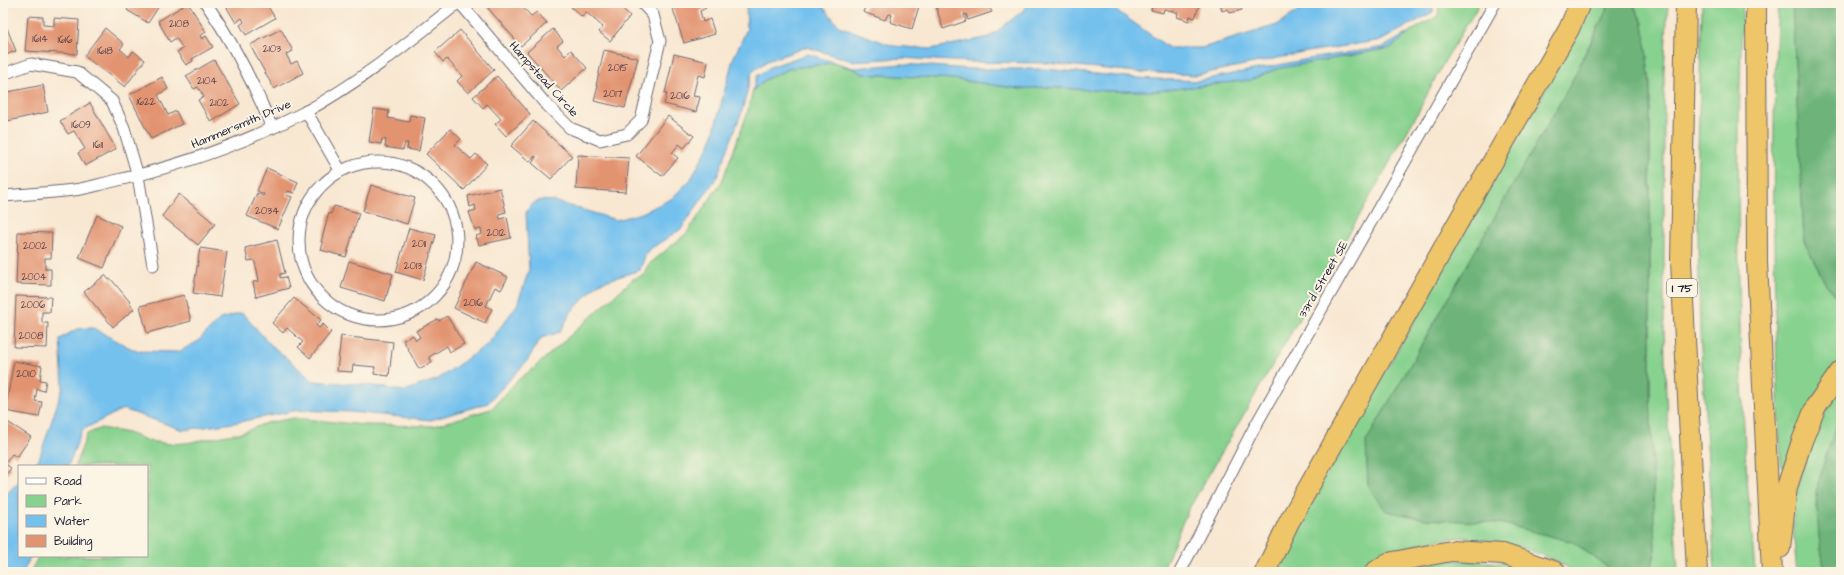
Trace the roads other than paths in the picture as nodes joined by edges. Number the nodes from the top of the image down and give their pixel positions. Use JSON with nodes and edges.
{"nodes":[{"id":1,"x":206,"y":3,"type":"edge"},
{"id":2,"x":459,"y":3,"type":"edge"},
{"id":3,"x":642,"y":3,"type":"edge"},
{"id":4,"x":1495,"y":3,"type":"edge"},
{"id":5,"x":1580,"y":3,"type":"edge"},
{"id":6,"x":1686,"y":3,"type":"edge"},
{"id":7,"x":1756,"y":3,"type":"edge"},
{"id":8,"x":3,"y":74,"type":"edge"},
{"id":9,"x":306,"y":111,"type":"junction"},
{"id":10,"x":272,"y":128,"type":"junction"},
{"id":11,"x":340,"y":170,"type":"junction"},
{"id":12,"x":138,"y":176,"type":"junction"},
{"id":13,"x":3,"y":196,"type":"edge"},
{"id":14,"x":153,"y":265,"type":"dead end"},
{"id":15,"x":1841,"y":371,"type":"edge"},
{"id":16,"x":1180,"y":572,"type":"edge"},
{"id":17,"x":1265,"y":572,"type":"edge"},
{"id":18,"x":1375,"y":572,"type":"edge"},
{"id":19,"x":1556,"y":572,"type":"edge"},
{"id":20,"x":1697,"y":572,"type":"edge"},
{"id":21,"x":1772,"y":572,"type":"edge"},
{"id":22,"x":1777,"y":572,"type":"edge"}],
"edges":[{"from":1,"to":10,"type":"street"},
{"from":2,"to":3,"type":"street","name":"Hampstead Circle"},
{"from":2,"to":9,"type":"street","name":"Hammersmith Drive"},
{"from":4,"to":16,"type":"street","name":"33rd Street SE"},
{"from":5,"to":17,"type":"highway"},
{"from":6,"to":20,"type":"highway","number":"I 75"},
{"from":7,"to":21,"type":"highway"},
{"from":8,"to":12,"type":"street"},
{"from":9,"to":10,"type":"street","name":"Hammersmith Drive"},
{"from":9,"to":11,"type":"street"},
{"from":10,"to":12,"type":"street","name":"Hammersmith Drive"},
{"from":11,"to":11,"type":"street"},
{"from":12,"to":13,"type":"street","name":"Hammersmith Drive"},
{"from":12,"to":14,"type":"street"},
{"from":15,"to":22,"type":"highway"},
{"from":18,"to":19,"type":"highway"}]}
